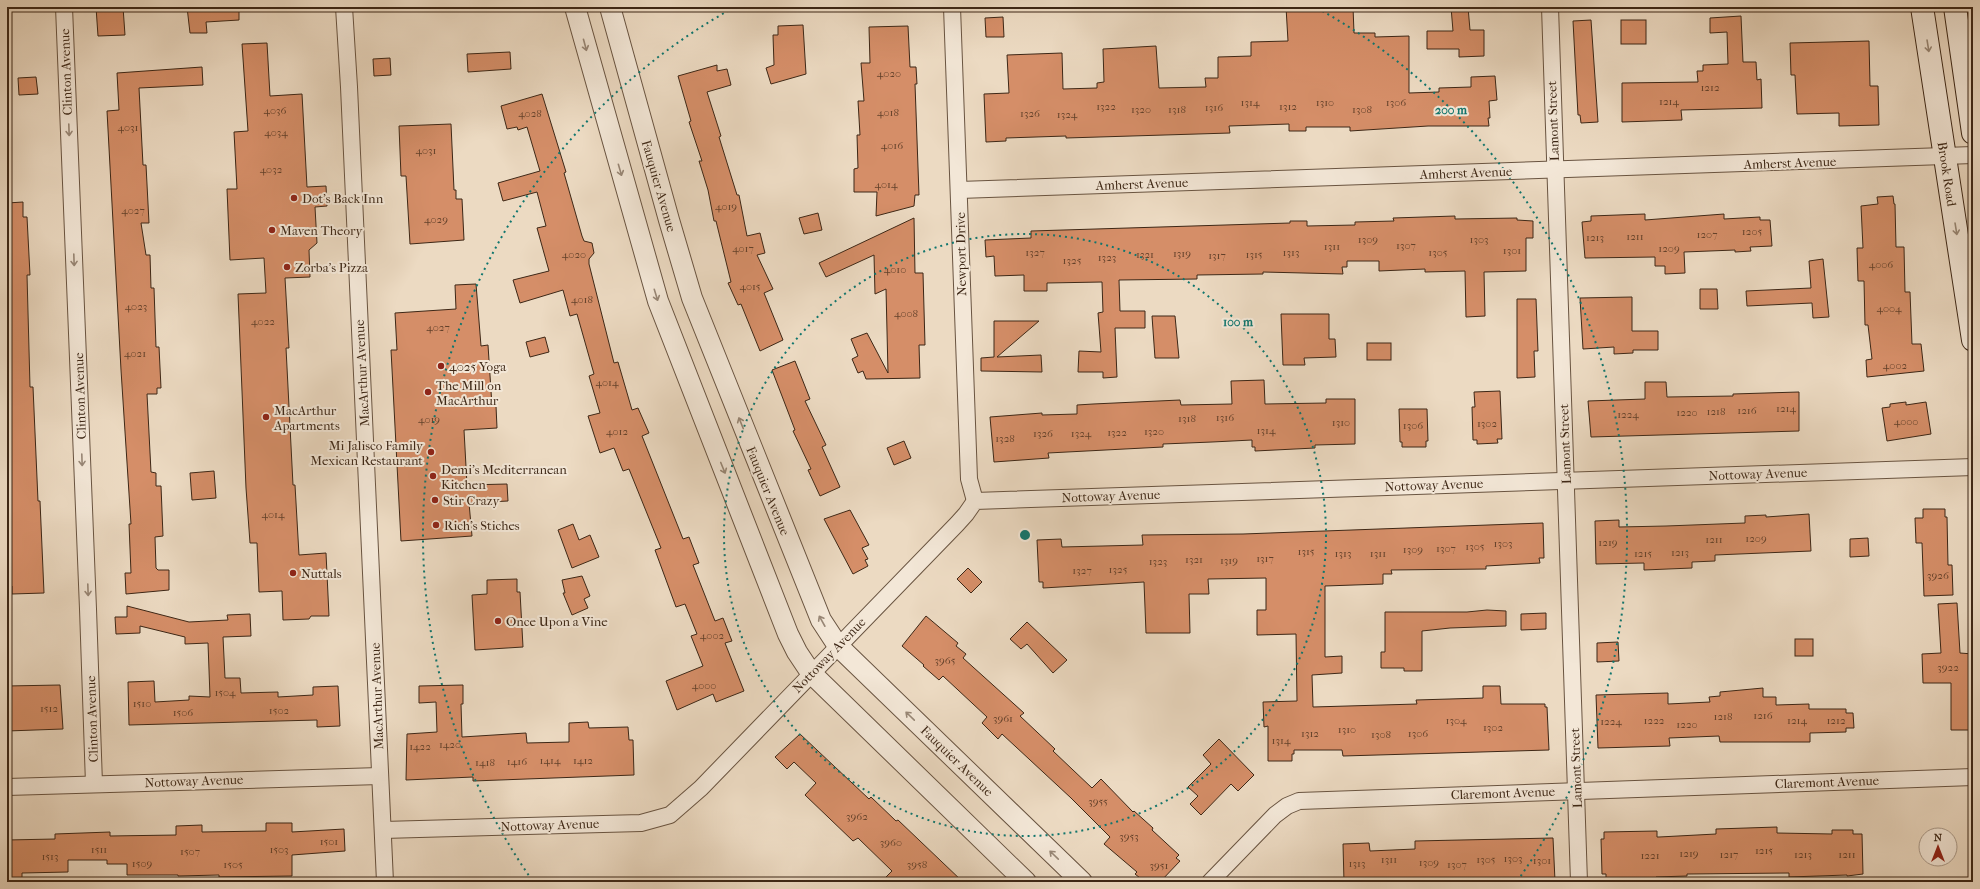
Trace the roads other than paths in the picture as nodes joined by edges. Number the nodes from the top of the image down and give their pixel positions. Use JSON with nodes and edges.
{"nodes":[{"id":1,"x":64,"y":7,"type":"edge"},
{"id":2,"x":344,"y":7,"type":"edge"},
{"id":3,"x":575,"y":7,"type":"edge"},
{"id":4,"x":610,"y":7,"type":"edge"},
{"id":5,"x":952,"y":7,"type":"edge"},
{"id":6,"x":1550,"y":7,"type":"edge"},
{"id":7,"x":1922,"y":7,"type":"edge"},
{"id":8,"x":1955,"y":7,"type":"edge"},
{"id":9,"x":1973,"y":133,"type":"edge"},
{"id":10,"x":1973,"y":155,"type":"edge"},
{"id":11,"x":1944,"y":157,"type":"junction"},
{"id":12,"x":1555,"y":170,"type":"junction"},
{"id":13,"x":959,"y":190,"type":"junction"},
{"id":14,"x":1973,"y":340,"type":"edge"},
{"id":15,"x":1973,"y":467,"type":"edge"},
{"id":16,"x":1566,"y":481,"type":"junction"},
{"id":17,"x":975,"y":501,"type":"junction"},
{"id":18,"x":838,"y":646,"type":"junction"},
{"id":19,"x":811,"y":673,"type":"junction"},
{"id":20,"x":380,"y":776,"type":"junction"},
{"id":21,"x":1973,"y":777,"type":"edge"},
{"id":22,"x":94,"y":784,"type":"junction"},
{"id":23,"x":7,"y":787,"type":"edge"},
{"id":24,"x":1576,"y":790,"type":"junction"},
{"id":25,"x":383,"y":830,"type":"junction"},
{"id":26,"x":385,"y":882,"type":"edge"},
{"id":27,"x":1026,"y":882,"type":"edge"},
{"id":28,"x":1082,"y":882,"type":"edge"},
{"id":29,"x":1210,"y":882,"type":"edge"},
{"id":30,"x":1579,"y":882,"type":"edge"}],
"edges":[{"from":1,"to":22,"type":"street","name":"Clinton Avenue","one_way":true},
{"from":2,"to":20,"type":"street","name":"MacArthur Avenue"},
{"from":3,"to":19,"type":"street","one_way":true},
{"from":18,"to":4,"type":"street","name":"Fauquier Avenue","one_way":true},
{"from":5,"to":13,"type":"street","name":"Newport Drive"},
{"from":6,"to":12,"type":"street","name":"Lamont Street"},
{"from":7,"to":11,"type":"main road","name":"Brook Road","one_way":true},
{"from":8,"to":9,"type":"main road"},
{"from":10,"to":11,"type":"street","name":"Amherst Avenue"},
{"from":11,"to":12,"type":"street","name":"Amherst Avenue"},
{"from":11,"to":14,"type":"main road","name":"Brook Road","one_way":true},
{"from":12,"to":13,"type":"street","name":"Amherst Avenue"},
{"from":12,"to":16,"type":"street","name":"Lamont Street"},
{"from":13,"to":17,"type":"street","name":"Newport Drive"},
{"from":15,"to":16,"type":"street","name":"Nottoway Avenue"},
{"from":16,"to":17,"type":"street","name":"Nottoway Avenue"},
{"from":16,"to":24,"type":"street","name":"Lamont Street"},
{"from":17,"to":18,"type":"street","name":"Nottoway Avenue"},
{"from":18,"to":19,"type":"street","name":"Nottoway Avenue"},
{"from":28,"to":18,"type":"street","name":"Fauquier Avenue","one_way":true},
{"from":19,"to":25,"type":"street","name":"Nottoway Avenue"},
{"from":19,"to":27,"type":"street"},
{"from":20,"to":22,"type":"street","name":"Nottoway Avenue"},
{"from":20,"to":25,"type":"street","name":"MacArthur Avenue"},
{"from":21,"to":24,"type":"street","name":"Claremont Avenue"},
{"from":22,"to":23,"type":"street","name":"Nottoway Avenue"},
{"from":24,"to":29,"type":"street","name":"Claremont Avenue"},
{"from":24,"to":30,"type":"street","name":"Lamont Street"},
{"from":25,"to":26,"type":"street","name":"MacArthur Avenue"}]}
